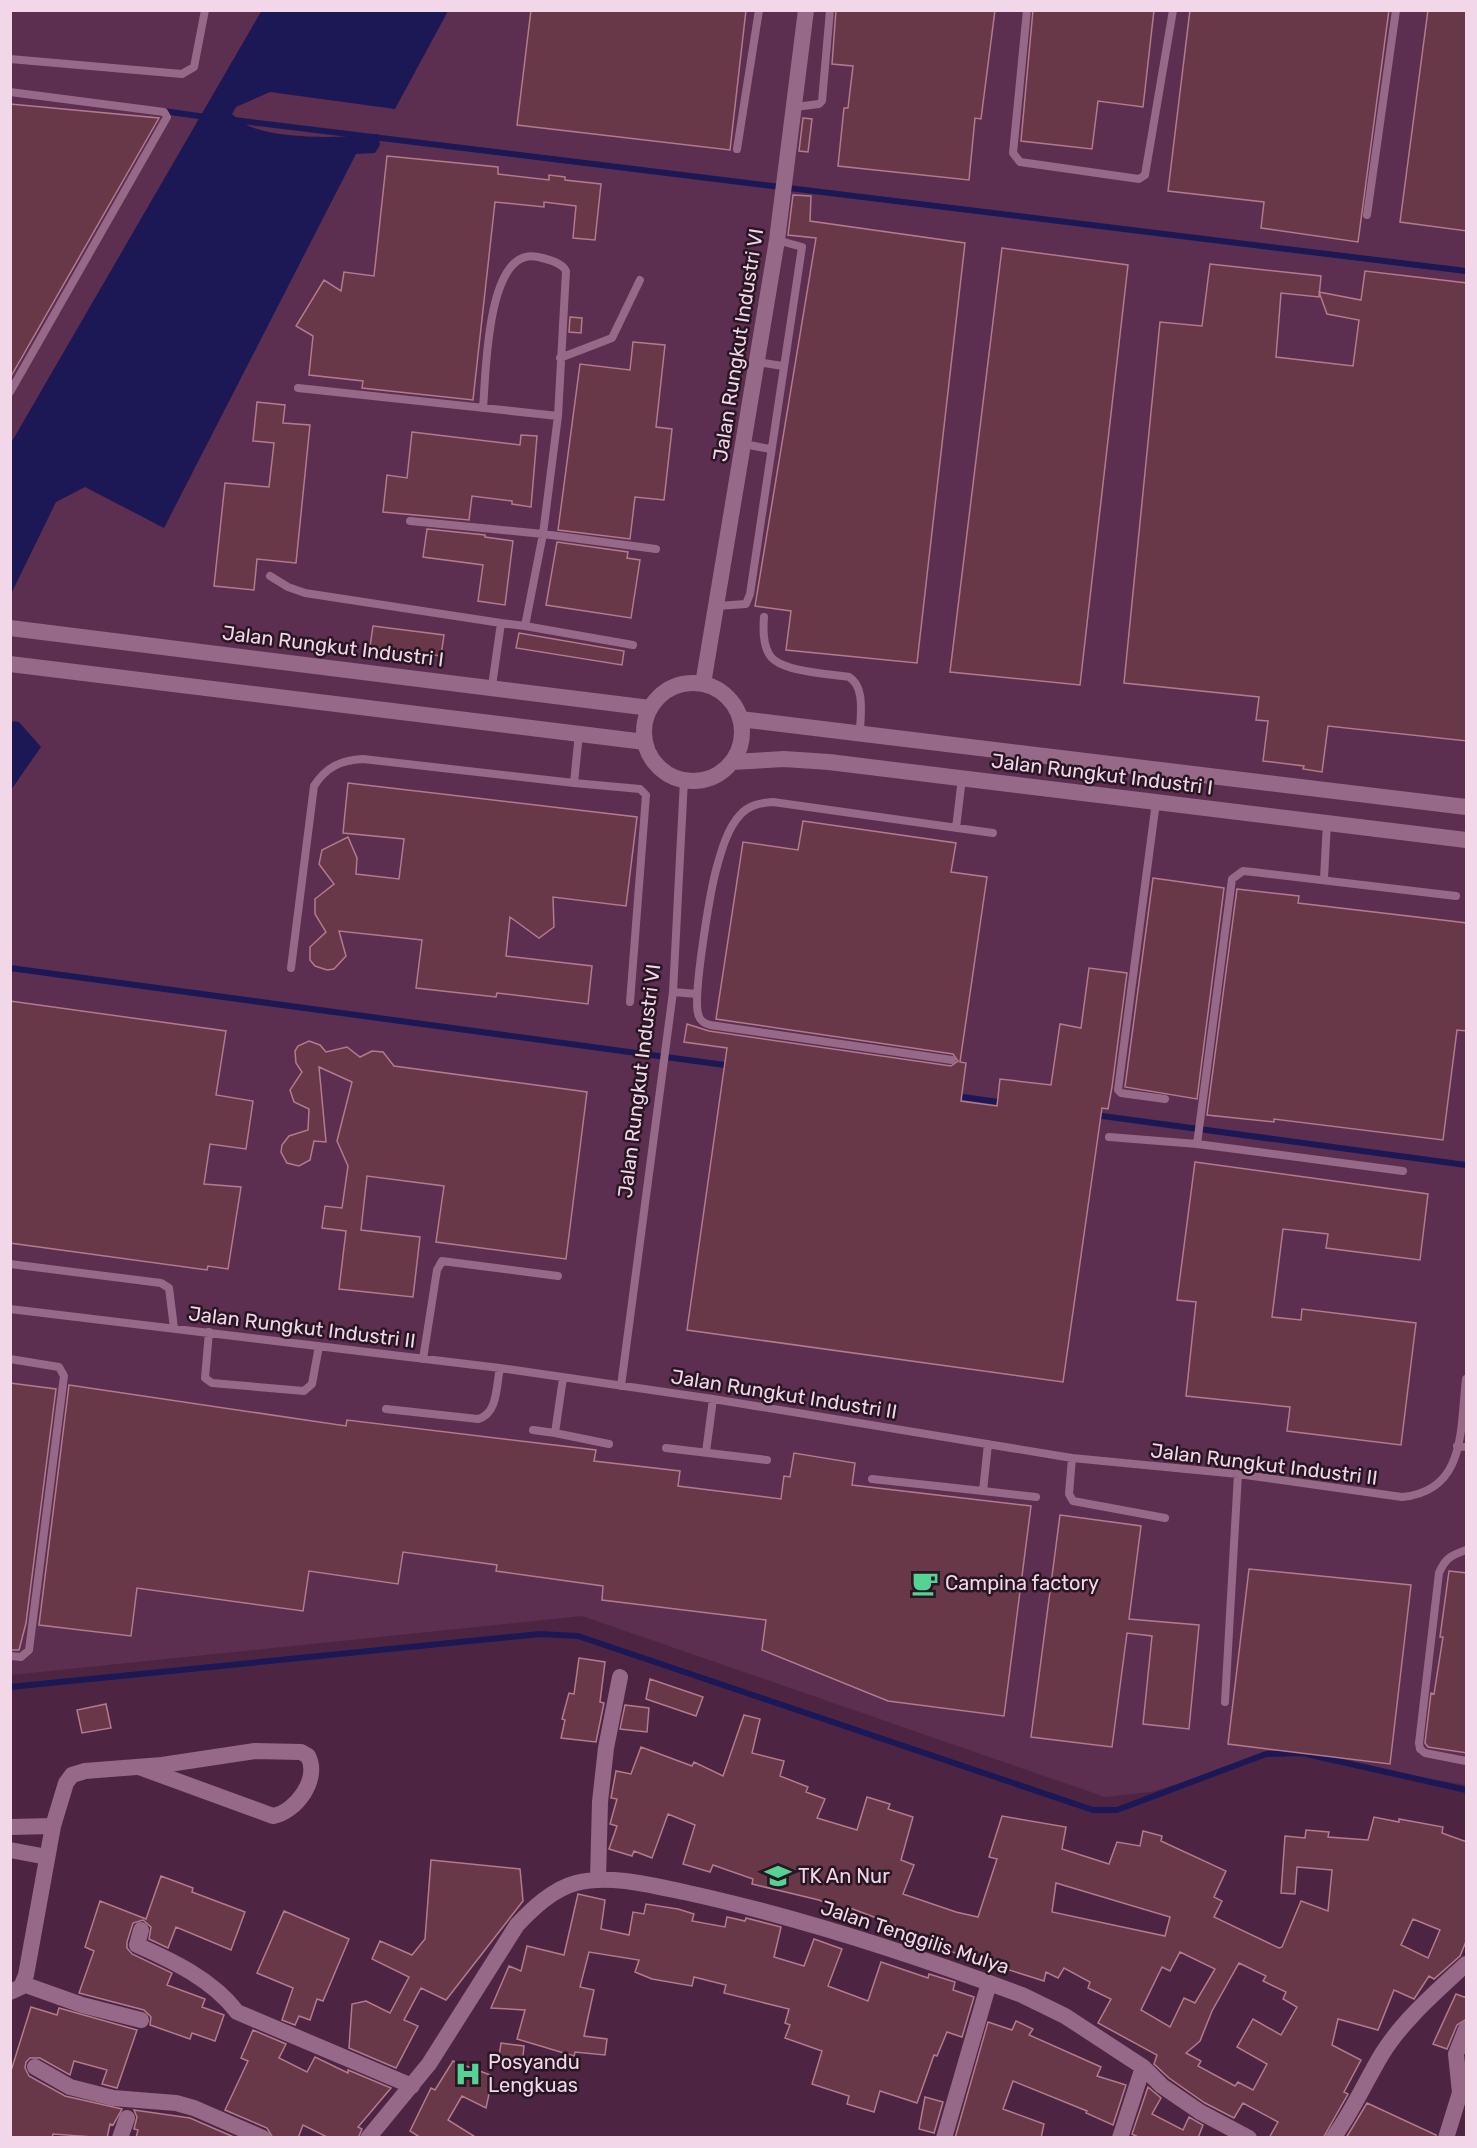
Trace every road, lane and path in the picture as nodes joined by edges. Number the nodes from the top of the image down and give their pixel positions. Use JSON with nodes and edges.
{"nodes":[{"id":1,"x":205,"y":10,"type":"edge"},
{"id":2,"x":759,"y":10,"type":"edge"},
{"id":3,"x":806,"y":10,"type":"edge"},
{"id":4,"x":830,"y":10,"type":"edge"},
{"id":5,"x":1027,"y":10,"type":"edge"},
{"id":6,"x":1173,"y":10,"type":"edge"},
{"id":7,"x":1396,"y":10,"type":"edge"},
{"id":8,"x":10,"y":59,"type":"edge"},
{"id":9,"x":10,"y":92,"type":"edge"},
{"id":10,"x":795,"y":107,"type":"junction"},
{"id":11,"x":737,"y":149,"type":"dead end"},
{"id":12,"x":1367,"y":215,"type":"dead end"},
{"id":13,"x":777,"y":240,"type":"junction"},
{"id":14,"x":640,"y":280,"type":"dead end"},
{"id":15,"x":560,"y":358,"type":"junction"},
{"id":16,"x":757,"y":362,"type":"junction"},
{"id":17,"x":783,"y":366,"type":"junction"},
{"id":18,"x":298,"y":388,"type":"dead end"},
{"id":19,"x":10,"y":392,"type":"edge"},
{"id":20,"x":483,"y":408,"type":"junction"},
{"id":21,"x":558,"y":416,"type":"junction"},
{"id":22,"x":744,"y":444,"type":"junction"},
{"id":23,"x":770,"y":449,"type":"junction"},
{"id":24,"x":410,"y":521,"type":"dead end"},
{"id":25,"x":543,"y":534,"type":"junction"},
{"id":26,"x":656,"y":549,"type":"dead end"},
{"id":27,"x":270,"y":576,"type":"dead end"},
{"id":28,"x":717,"y":606,"type":"junction"},
{"id":29,"x":764,"y":617,"type":"dead end"},
{"id":30,"x":501,"y":623,"type":"junction"},
{"id":31,"x":525,"y":626,"type":"junction"},
{"id":32,"x":10,"y":628,"type":"edge"},
{"id":33,"x":633,"y":645,"type":"dead end"},
{"id":34,"x":10,"y":664,"type":"edge"},
{"id":35,"x":704,"y":684,"type":"junction"},
{"id":36,"x":492,"y":686,"type":"junction"},
{"id":37,"x":650,"y":708,"type":"junction"},
{"id":38,"x":741,"y":719,"type":"junction"},
{"id":39,"x":579,"y":733,"type":"junction"},
{"id":40,"x":860,"y":734,"type":"junction"},
{"id":41,"x":645,"y":742,"type":"junction"},
{"id":42,"x":732,"y":762,"type":"junction"},
{"id":43,"x":962,"y":778,"type":"junction"},
{"id":44,"x":684,"y":780,"type":"junction"},
{"id":45,"x":574,"y":783,"type":"junction"},
{"id":46,"x":1156,"y":802,"type":"junction"},
{"id":47,"x":1467,"y":807,"type":"edge"},
{"id":48,"x":1327,"y":823,"type":"junction"},
{"id":49,"x":956,"y":828,"type":"junction"},
{"id":50,"x":993,"y":833,"type":"dead end"},
{"id":51,"x":1467,"y":840,"type":"edge"},
{"id":52,"x":1324,"y":878,"type":"junction"},
{"id":53,"x":1456,"y":896,"type":"dead end"},
{"id":54,"x":291,"y":968,"type":"dead end"},
{"id":55,"x":673,"y":992,"type":"junction"},
{"id":56,"x":697,"y":994,"type":"junction"},
{"id":57,"x":630,"y":1002,"type":"dead end"},
{"id":58,"x":952,"y":1060,"type":"dead end"},
{"id":59,"x":1165,"y":1099,"type":"dead end"},
{"id":60,"x":1109,"y":1137,"type":"dead end"},
{"id":61,"x":1197,"y":1141,"type":"junction"},
{"id":62,"x":1403,"y":1171,"type":"dead end"},
{"id":63,"x":10,"y":1264,"type":"edge"},
{"id":64,"x":558,"y":1276,"type":"dead end"},
{"id":65,"x":10,"y":1309,"type":"edge"},
{"id":66,"x":174,"y":1328,"type":"junction"},
{"id":67,"x":209,"y":1332,"type":"junction"},
{"id":68,"x":319,"y":1346,"type":"junction"},
{"id":69,"x":10,"y":1359,"type":"edge"},
{"id":70,"x":423,"y":1359,"type":"junction"},
{"id":71,"x":500,"y":1368,"type":"junction"},
{"id":72,"x":563,"y":1378,"type":"junction"},
{"id":73,"x":1467,"y":1379,"type":"edge"},
{"id":74,"x":621,"y":1386,"type":"junction"},
{"id":75,"x":713,"y":1399,"type":"junction"},
{"id":76,"x":386,"y":1409,"type":"dead end"},
{"id":77,"x":533,"y":1430,"type":"dead end"},
{"id":78,"x":555,"y":1433,"type":"junction"},
{"id":79,"x":609,"y":1444,"type":"dead end"},
{"id":80,"x":988,"y":1444,"type":"junction"},
{"id":81,"x":1462,"y":1447,"type":"edge"},
{"id":82,"x":666,"y":1448,"type":"dead end"},
{"id":83,"x":706,"y":1452,"type":"junction"},
{"id":84,"x":1072,"y":1458,"type":"junction"},
{"id":85,"x":767,"y":1460,"type":"dead end"},
{"id":86,"x":1238,"y":1474,"type":"junction"},
{"id":87,"x":872,"y":1479,"type":"dead end"},
{"id":88,"x":983,"y":1491,"type":"junction"},
{"id":89,"x":1036,"y":1497,"type":"dead end"},
{"id":90,"x":1165,"y":1518,"type":"dead end"},
{"id":91,"x":1467,"y":1550,"type":"edge"},
{"id":92,"x":10,"y":1656,"type":"edge"},
{"id":93,"x":620,"y":1677,"type":"dead end"},
{"id":94,"x":1225,"y":1702,"type":"dead end"},
{"id":95,"x":1467,"y":1761,"type":"edge"},
{"id":96,"x":139,"y":1767,"type":"junction"},
{"id":97,"x":53,"y":1826,"type":"junction"},
{"id":98,"x":10,"y":1827,"type":"edge"},
{"id":99,"x":10,"y":1850,"type":"edge"},
{"id":100,"x":47,"y":1857,"type":"junction"},
{"id":101,"x":598,"y":1880,"type":"junction"},
{"id":102,"x":141,"y":1930,"type":"dead end"},
{"id":103,"x":1467,"y":1964,"type":"edge"},
{"id":104,"x":989,"y":1983,"type":"junction"},
{"id":105,"x":17,"y":1988,"type":"edge"},
{"id":106,"x":141,"y":2020,"type":"dead end"},
{"id":107,"x":1467,"y":2029,"type":"edge"},
{"id":108,"x":35,"y":2067,"type":"dead end"},
{"id":109,"x":1143,"y":2067,"type":"junction"},
{"id":110,"x":412,"y":2086,"type":"junction"},
{"id":111,"x":127,"y":2118,"type":"dead end"},
{"id":112,"x":120,"y":2138,"type":"edge"},
{"id":113,"x":262,"y":2138,"type":"edge"},
{"id":114,"x":369,"y":2138,"type":"edge"},
{"id":115,"x":944,"y":2138,"type":"edge"},
{"id":116,"x":1120,"y":2138,"type":"edge"},
{"id":117,"x":1249,"y":2138,"type":"edge"},
{"id":118,"x":1333,"y":2138,"type":"edge"},
{"id":119,"x":1446,"y":2138,"type":"edge"}],
"edges":[{"from":1,"to":8,"type":"lane"},
{"from":2,"to":11,"type":"lane"},
{"from":3,"to":10,"type":"street","name":"Jalan Rungkut Industri VI"},
{"from":4,"to":10,"type":"lane"},
{"from":5,"to":6,"type":"lane"},
{"from":7,"to":12,"type":"lane"},
{"from":9,"to":19,"type":"lane"},
{"from":10,"to":13,"type":"street","name":"Jalan Rungkut Industri VI"},
{"from":13,"to":16,"type":"street","name":"Jalan Rungkut Industri VI"},
{"from":13,"to":17,"type":"lane"},
{"from":14,"to":15,"type":"lane"},
{"from":15,"to":20,"type":"lane"},
{"from":15,"to":21,"type":"lane"},
{"from":16,"to":17,"type":"lane"},
{"from":16,"to":22,"type":"street","name":"Jalan Rungkut Industri VI"},
{"from":17,"to":23,"type":"lane"},
{"from":18,"to":20,"type":"lane"},
{"from":20,"to":21,"type":"lane"},
{"from":21,"to":25,"type":"lane"},
{"from":22,"to":23,"type":"lane"},
{"from":22,"to":28,"type":"street","name":"Jalan Rungkut Industri VI"},
{"from":23,"to":28,"type":"lane"},
{"from":24,"to":25,"type":"lane"},
{"from":25,"to":26,"type":"lane"},
{"from":25,"to":31,"type":"lane"},
{"from":27,"to":30,"type":"lane"},
{"from":28,"to":35,"type":"street","name":"Jalan Rungkut Industri VI"},
{"from":29,"to":40,"type":"lane"},
{"from":30,"to":31,"type":"lane"},
{"from":30,"to":36,"type":"lane"},
{"from":31,"to":33,"type":"lane"},
{"from":32,"to":36,"type":"street","name":"Jalan Rungkut Industri I"},
{"from":34,"to":39,"type":"street"},
{"from":35,"to":37,"type":"street"},
{"from":35,"to":38,"type":"street"},
{"from":36,"to":37,"type":"street","name":"Jalan Rungkut Industri I"},
{"from":37,"to":41,"type":"street"},
{"from":38,"to":40,"type":"street","name":"Jalan Rungkut Industri I"},
{"from":38,"to":42,"type":"street"},
{"from":39,"to":41,"type":"street"},
{"from":39,"to":45,"type":"lane"},
{"from":40,"to":47,"type":"street","name":"Jalan Rungkut Industri I"},
{"from":41,"to":44,"type":"street"},
{"from":42,"to":43,"type":"street","name":"Jalan Rungkut Industri I"},
{"from":42,"to":44,"type":"street"},
{"from":43,"to":46,"type":"street","name":"Jalan Rungkut Industri I"},
{"from":43,"to":49,"type":"lane"},
{"from":44,"to":55,"type":"lane","name":"Jalan Rungkut Industri VI"},
{"from":45,"to":54,"type":"lane"},
{"from":45,"to":57,"type":"lane"},
{"from":46,"to":48,"type":"street","name":"Jalan Rungkut Industri I"},
{"from":46,"to":59,"type":"lane"},
{"from":48,"to":51,"type":"street","name":"Jalan Rungkut Industri I"},
{"from":48,"to":52,"type":"lane"},
{"from":49,"to":50,"type":"lane"},
{"from":49,"to":56,"type":"lane"},
{"from":52,"to":53,"type":"lane"},
{"from":52,"to":61,"type":"lane"},
{"from":55,"to":56,"type":"lane"},
{"from":55,"to":74,"type":"lane","name":"Jalan Rungkut Industri VI"},
{"from":56,"to":58,"type":"lane"},
{"from":60,"to":61,"type":"lane"},
{"from":61,"to":62,"type":"lane"},
{"from":63,"to":66,"type":"lane"},
{"from":64,"to":70,"type":"lane"},
{"from":65,"to":66,"type":"lane","name":"Jalan Rungkut Industri II"},
{"from":66,"to":67,"type":"lane","name":"Jalan Rungkut Industri II"},
{"from":67,"to":68,"type":"lane","name":"Jalan Rungkut Industri II"},
{"from":67,"to":68,"type":"lane"},
{"from":68,"to":70,"type":"lane","name":"Jalan Rungkut Industri II"},
{"from":69,"to":92,"type":"lane"},
{"from":70,"to":71,"type":"lane","name":"Jalan Rungkut Industri II"},
{"from":71,"to":72,"type":"lane","name":"Jalan Rungkut Industri II"},
{"from":71,"to":76,"type":"lane"},
{"from":72,"to":74,"type":"lane","name":"Jalan Rungkut Industri II"},
{"from":72,"to":78,"type":"lane"},
{"from":73,"to":81,"type":"lane","name":"Jalan Rungkut Industri II"},
{"from":74,"to":75,"type":"lane","name":"Jalan Rungkut Industri II"},
{"from":75,"to":80,"type":"lane","name":"Jalan Rungkut Industri II"},
{"from":75,"to":83,"type":"lane"},
{"from":77,"to":78,"type":"lane"},
{"from":78,"to":79,"type":"lane"},
{"from":80,"to":84,"type":"lane","name":"Jalan Rungkut Industri II"},
{"from":80,"to":88,"type":"lane"},
{"from":81,"to":86,"type":"lane","name":"Jalan Rungkut Industri II"},
{"from":82,"to":83,"type":"lane"},
{"from":83,"to":85,"type":"lane"},
{"from":84,"to":86,"type":"lane","name":"Jalan Rungkut Industri II"},
{"from":84,"to":90,"type":"lane"},
{"from":86,"to":94,"type":"lane"},
{"from":87,"to":88,"type":"lane"},
{"from":88,"to":89,"type":"lane"},
{"from":91,"to":95,"type":"lane"},
{"from":93,"to":101,"type":"street"},
{"from":96,"to":96,"type":"street"},
{"from":96,"to":97,"type":"street"},
{"from":97,"to":98,"type":"street"},
{"from":97,"to":100,"type":"street"},
{"from":99,"to":100,"type":"street"},
{"from":100,"to":105,"type":"street"},
{"from":101,"to":104,"type":"street","name":"Jalan Tenggilis Mulya"},
{"from":101,"to":110,"type":"street","name":"Jalan Tenggilis Mulya"},
{"from":102,"to":110,"type":"street"},
{"from":103,"to":118,"type":"street"},
{"from":104,"to":109,"type":"street","name":"Jalan Tenggilis Mulya"},
{"from":104,"to":115,"type":"street"},
{"from":105,"to":106,"type":"street"},
{"from":107,"to":119,"type":"street"},
{"from":108,"to":113,"type":"street"},
{"from":109,"to":116,"type":"street"},
{"from":109,"to":117,"type":"street","name":"Jalan Tenggilis Mulya"},
{"from":110,"to":114,"type":"street","name":"Jalan Tenggilis Mulya"},
{"from":111,"to":112,"type":"street"}]}
